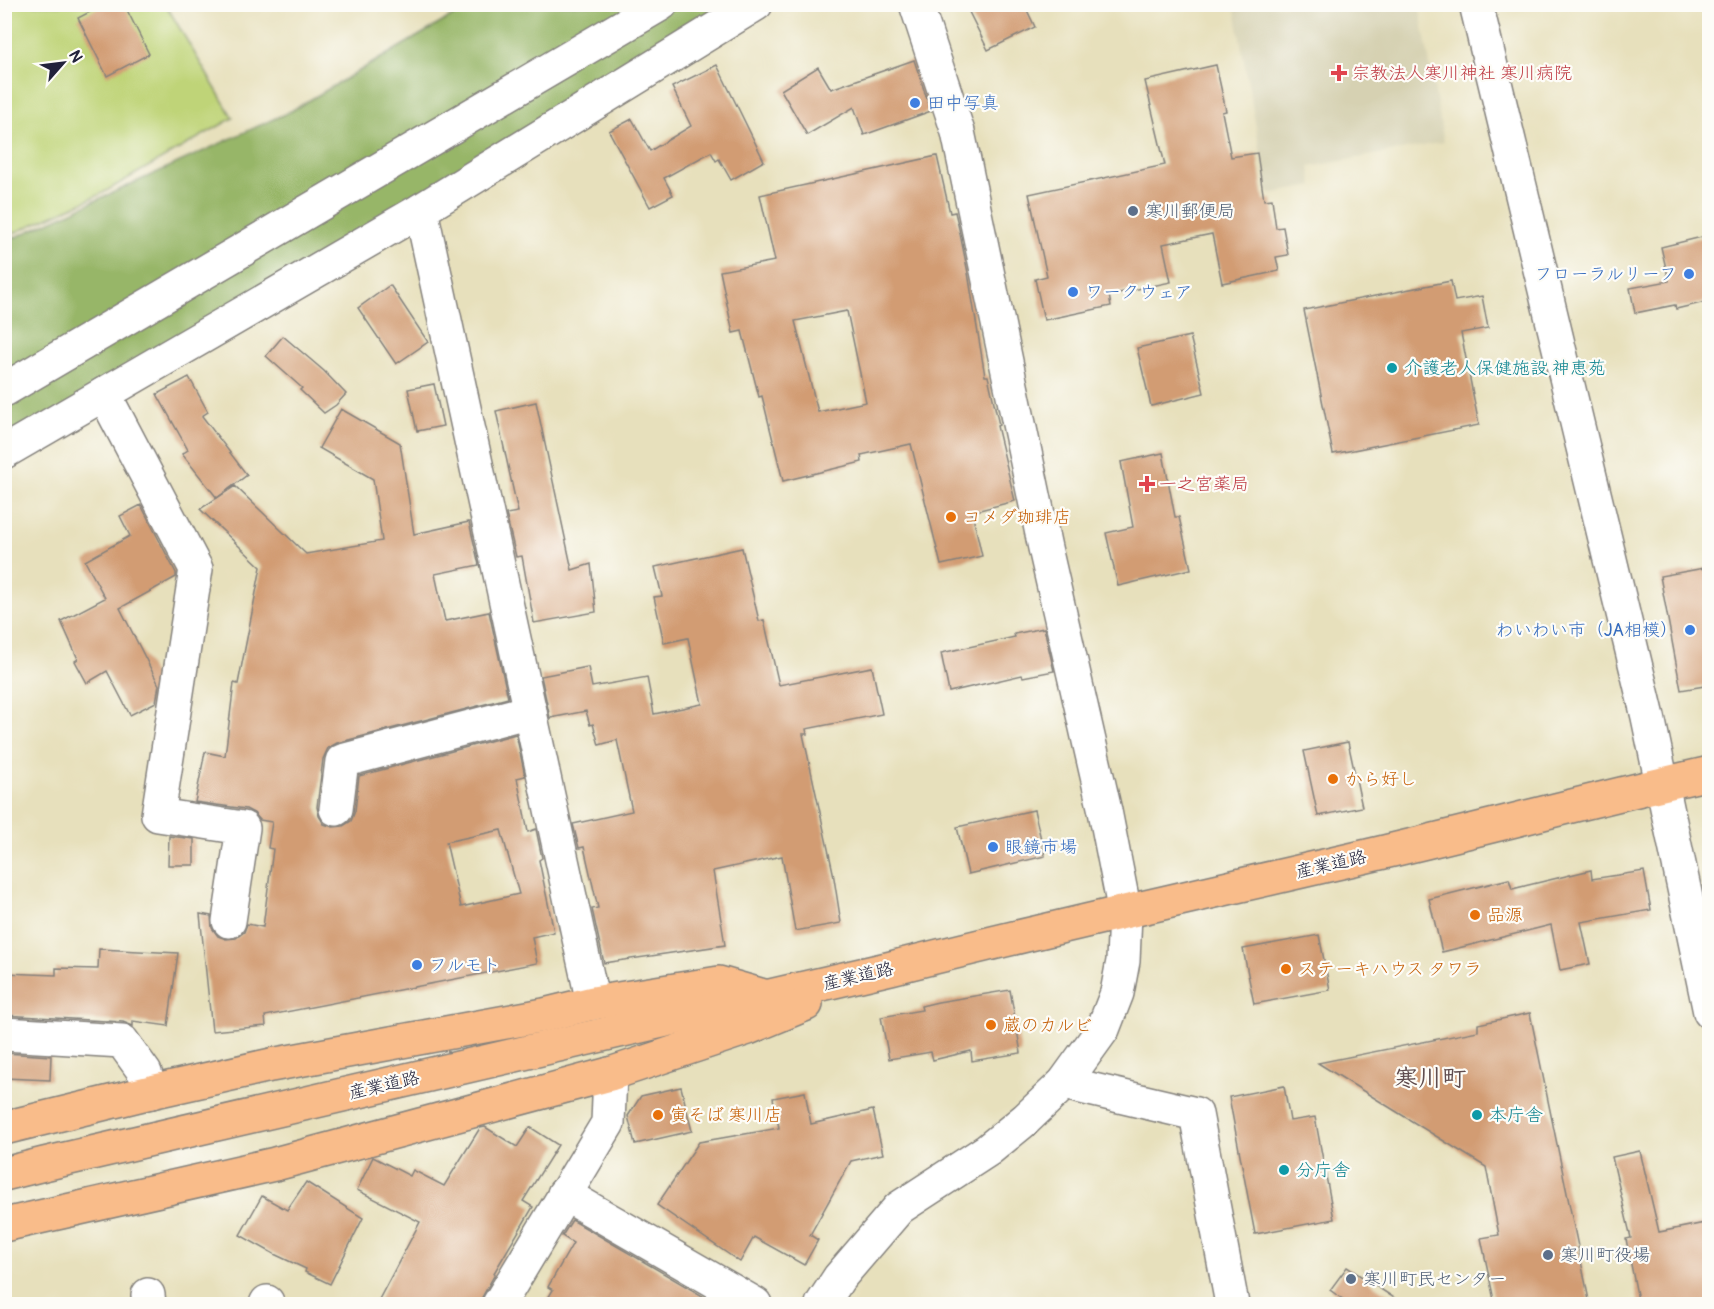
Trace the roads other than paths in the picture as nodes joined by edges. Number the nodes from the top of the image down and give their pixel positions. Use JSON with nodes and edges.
{"nodes":[{"id":1,"x":661,"y":4,"type":"edge"},
{"id":2,"x":756,"y":4,"type":"edge"},
{"id":3,"x":916,"y":4,"type":"edge"},
{"id":4,"x":1476,"y":4,"type":"edge"},
{"id":5,"x":421,"y":210,"type":"junction"},
{"id":6,"x":4,"y":390,"type":"edge"},
{"id":7,"x":104,"y":394,"type":"junction"},
{"id":8,"x":4,"y":452,"type":"edge"},
{"id":9,"x":530,"y":711,"type":"junction"},
{"id":10,"x":1710,"y":773,"type":"edge"},
{"id":11,"x":1662,"y":784,"type":"junction"},
{"id":12,"x":336,"y":809,"type":"dead end"},
{"id":13,"x":1125,"y":913,"type":"junction"},
{"id":14,"x":229,"y":921,"type":"dead end"},
{"id":15,"x":891,"y":968,"type":"junction"},
{"id":16,"x":768,"y":997,"type":"junction"},
{"id":17,"x":593,"y":1003,"type":"junction"},
{"id":18,"x":1710,"y":1012,"type":"edge"},
{"id":19,"x":4,"y":1034,"type":"edge"},
{"id":20,"x":610,"y":1074,"type":"junction"},
{"id":21,"x":1064,"y":1083,"type":"junction"},
{"id":22,"x":152,"y":1092,"type":"junction"},
{"id":23,"x":4,"y":1128,"type":"edge"},
{"id":24,"x":4,"y":1174,"type":"edge"},
{"id":25,"x":564,"y":1194,"type":"junction"},
{"id":26,"x":4,"y":1225,"type":"edge"},
{"id":27,"x":499,"y":1305,"type":"edge"},
{"id":28,"x":755,"y":1305,"type":"edge"},
{"id":29,"x":822,"y":1305,"type":"edge"},
{"id":30,"x":1232,"y":1305,"type":"edge"}],
"edges":[{"from":1,"to":6,"type":"street"},
{"from":2,"to":5,"type":"street"},
{"from":3,"to":13,"type":"street"},
{"from":4,"to":11,"type":"street"},
{"from":5,"to":7,"type":"street"},
{"from":5,"to":9,"type":"street"},
{"from":7,"to":8,"type":"street"},
{"from":7,"to":14,"type":"street"},
{"from":9,"to":12,"type":"street"},
{"from":9,"to":17,"type":"street"},
{"from":10,"to":11,"type":"main road","name":"産業道路"},
{"from":11,"to":13,"type":"main road","name":"産業道路"},
{"from":11,"to":18,"type":"street"},
{"from":13,"to":15,"type":"main road","name":"産業道路"},
{"from":13,"to":21,"type":"street"},
{"from":15,"to":16,"type":"main road","name":"産業道路"},
{"from":15,"to":20,"type":"main road"},
{"from":16,"to":17,"type":"main road"},
{"from":16,"to":24,"type":"main road","name":"産業道路"},
{"from":17,"to":22,"type":"main road"},
{"from":19,"to":22,"type":"street"},
{"from":20,"to":25,"type":"street"},
{"from":20,"to":26,"type":"main road"},
{"from":21,"to":29,"type":"street"},
{"from":21,"to":30,"type":"street"},
{"from":22,"to":23,"type":"main road"},
{"from":25,"to":27,"type":"street"},
{"from":25,"to":28,"type":"street"}]}
